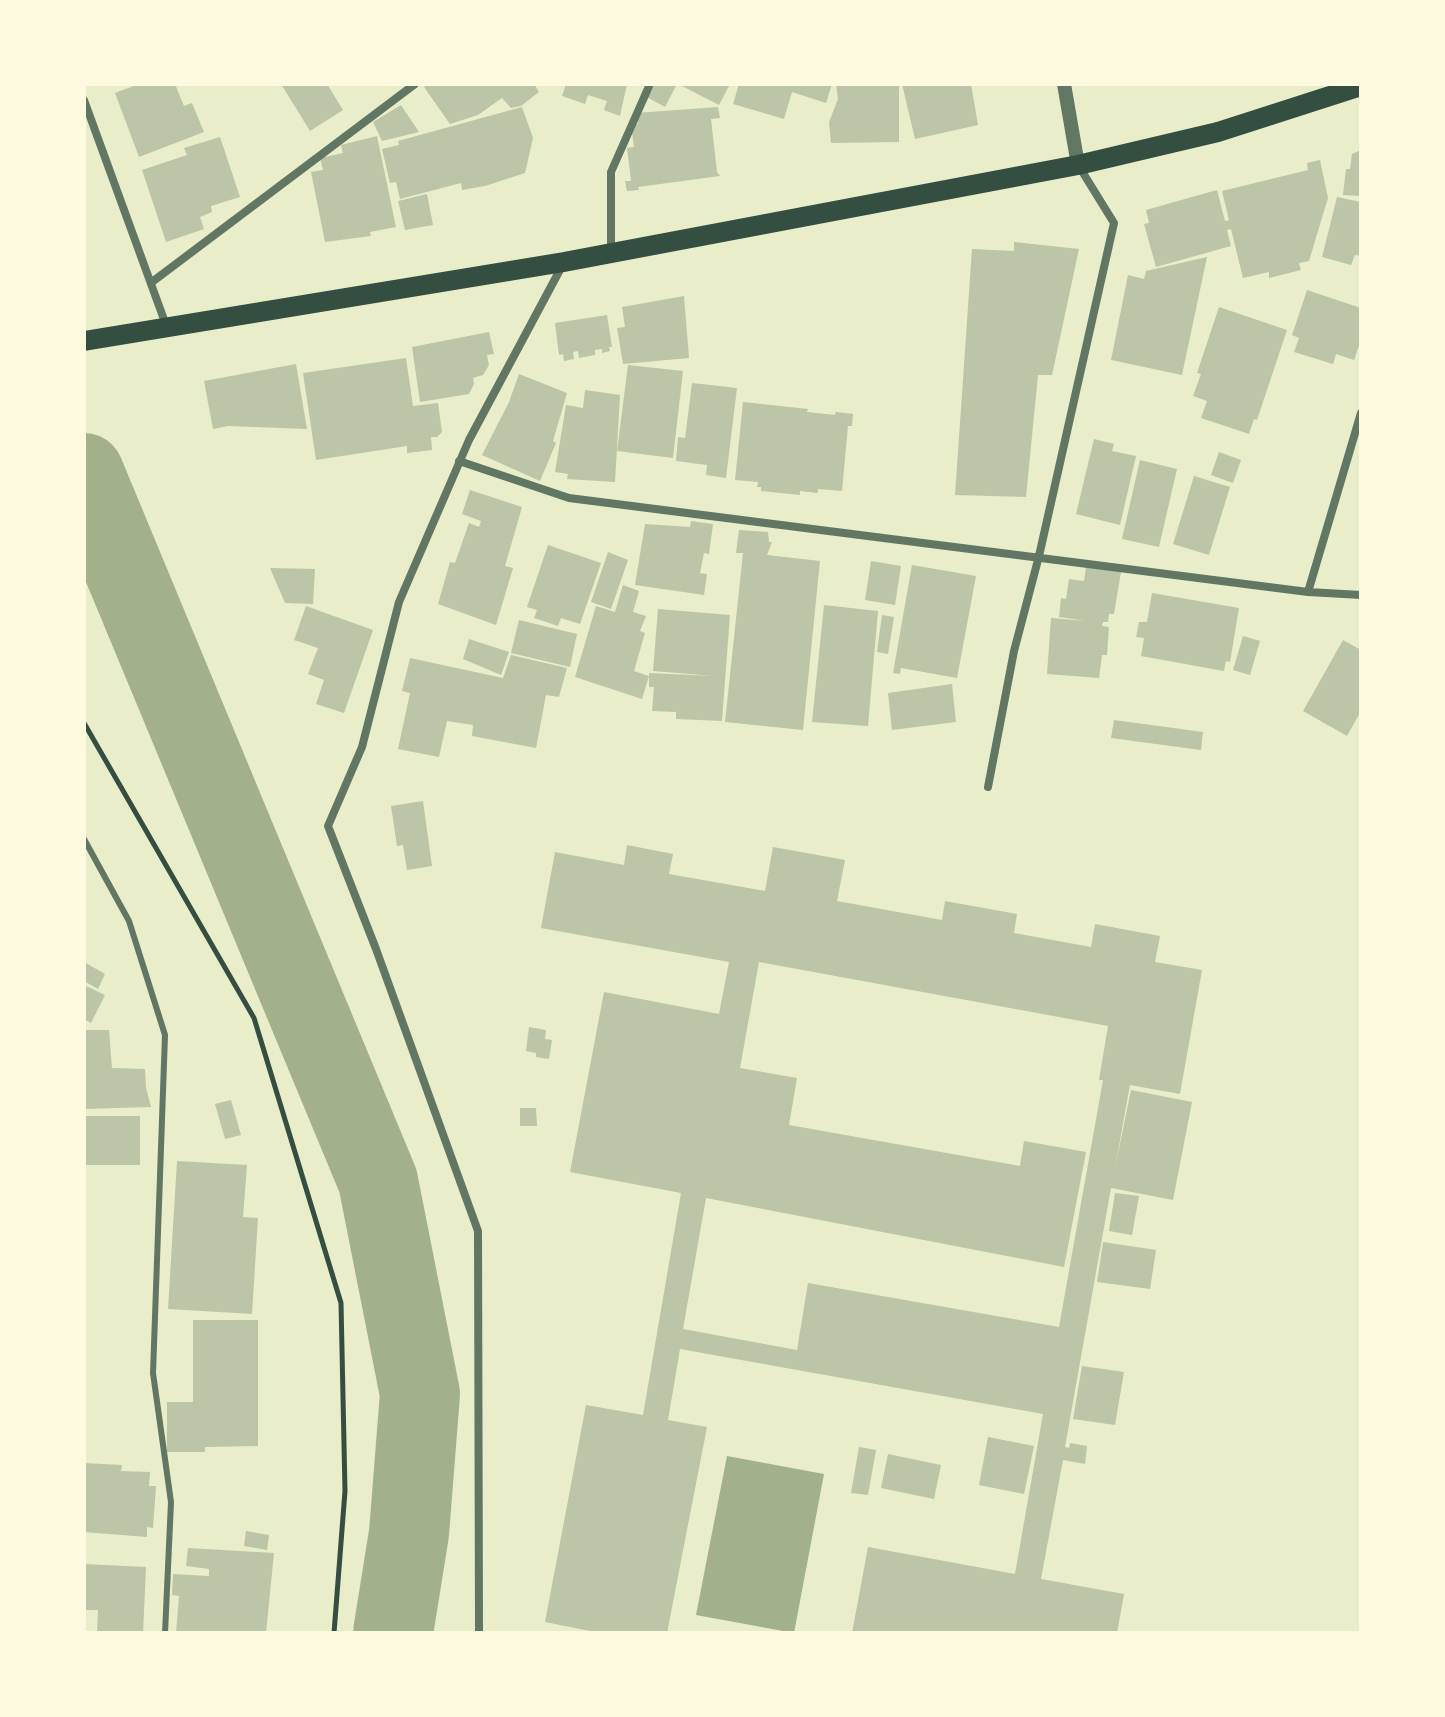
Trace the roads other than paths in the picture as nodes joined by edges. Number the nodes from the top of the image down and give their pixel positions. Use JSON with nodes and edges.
{"nodes":[{"id":1,"x":415,"y":84,"type":"edge"},
{"id":2,"x":650,"y":84,"type":"edge"},
{"id":3,"x":1064,"y":84,"type":"edge"},
{"id":4,"x":1361,"y":86,"type":"edge"},
{"id":5,"x":84,"y":100,"type":"edge"},
{"id":6,"x":1078,"y":165,"type":"junction"},
{"id":7,"x":611,"y":253,"type":"junction"},
{"id":8,"x":564,"y":262,"type":"junction"},
{"id":9,"x":152,"y":282,"type":"junction"},
{"id":10,"x":158,"y":328,"type":"junction"},
{"id":11,"x":84,"y":341,"type":"edge"},
{"id":12,"x":1361,"y":413,"type":"edge"},
{"id":13,"x":459,"y":461,"type":"junction"},
{"id":14,"x":1039,"y":556,"type":"junction"},
{"id":15,"x":1308,"y":592,"type":"junction"},
{"id":16,"x":1361,"y":595,"type":"edge"},
{"id":17,"x":988,"y":787,"type":"dead end"},
{"id":18,"x":84,"y":839,"type":"edge"},
{"id":19,"x":165,"y":1633,"type":"edge"},
{"id":20,"x":479,"y":1633,"type":"edge"}],
"edges":[{"from":1,"to":9,"type":"street"},
{"from":2,"to":7,"type":"street"},
{"from":3,"to":6,"type":"street"},
{"from":4,"to":6,"type":"main road"},
{"from":5,"to":9,"type":"street"},
{"from":6,"to":7,"type":"main road"},
{"from":6,"to":14,"type":"street"},
{"from":7,"to":8,"type":"main road"},
{"from":8,"to":10,"type":"main road"},
{"from":8,"to":13,"type":"street"},
{"from":9,"to":10,"type":"street"},
{"from":10,"to":11,"type":"main road"},
{"from":12,"to":15,"type":"street"},
{"from":13,"to":14,"type":"street"},
{"from":13,"to":20,"type":"street"},
{"from":14,"to":15,"type":"street"},
{"from":14,"to":17,"type":"street"},
{"from":15,"to":16,"type":"street"},
{"from":18,"to":19,"type":"lane"}]}
